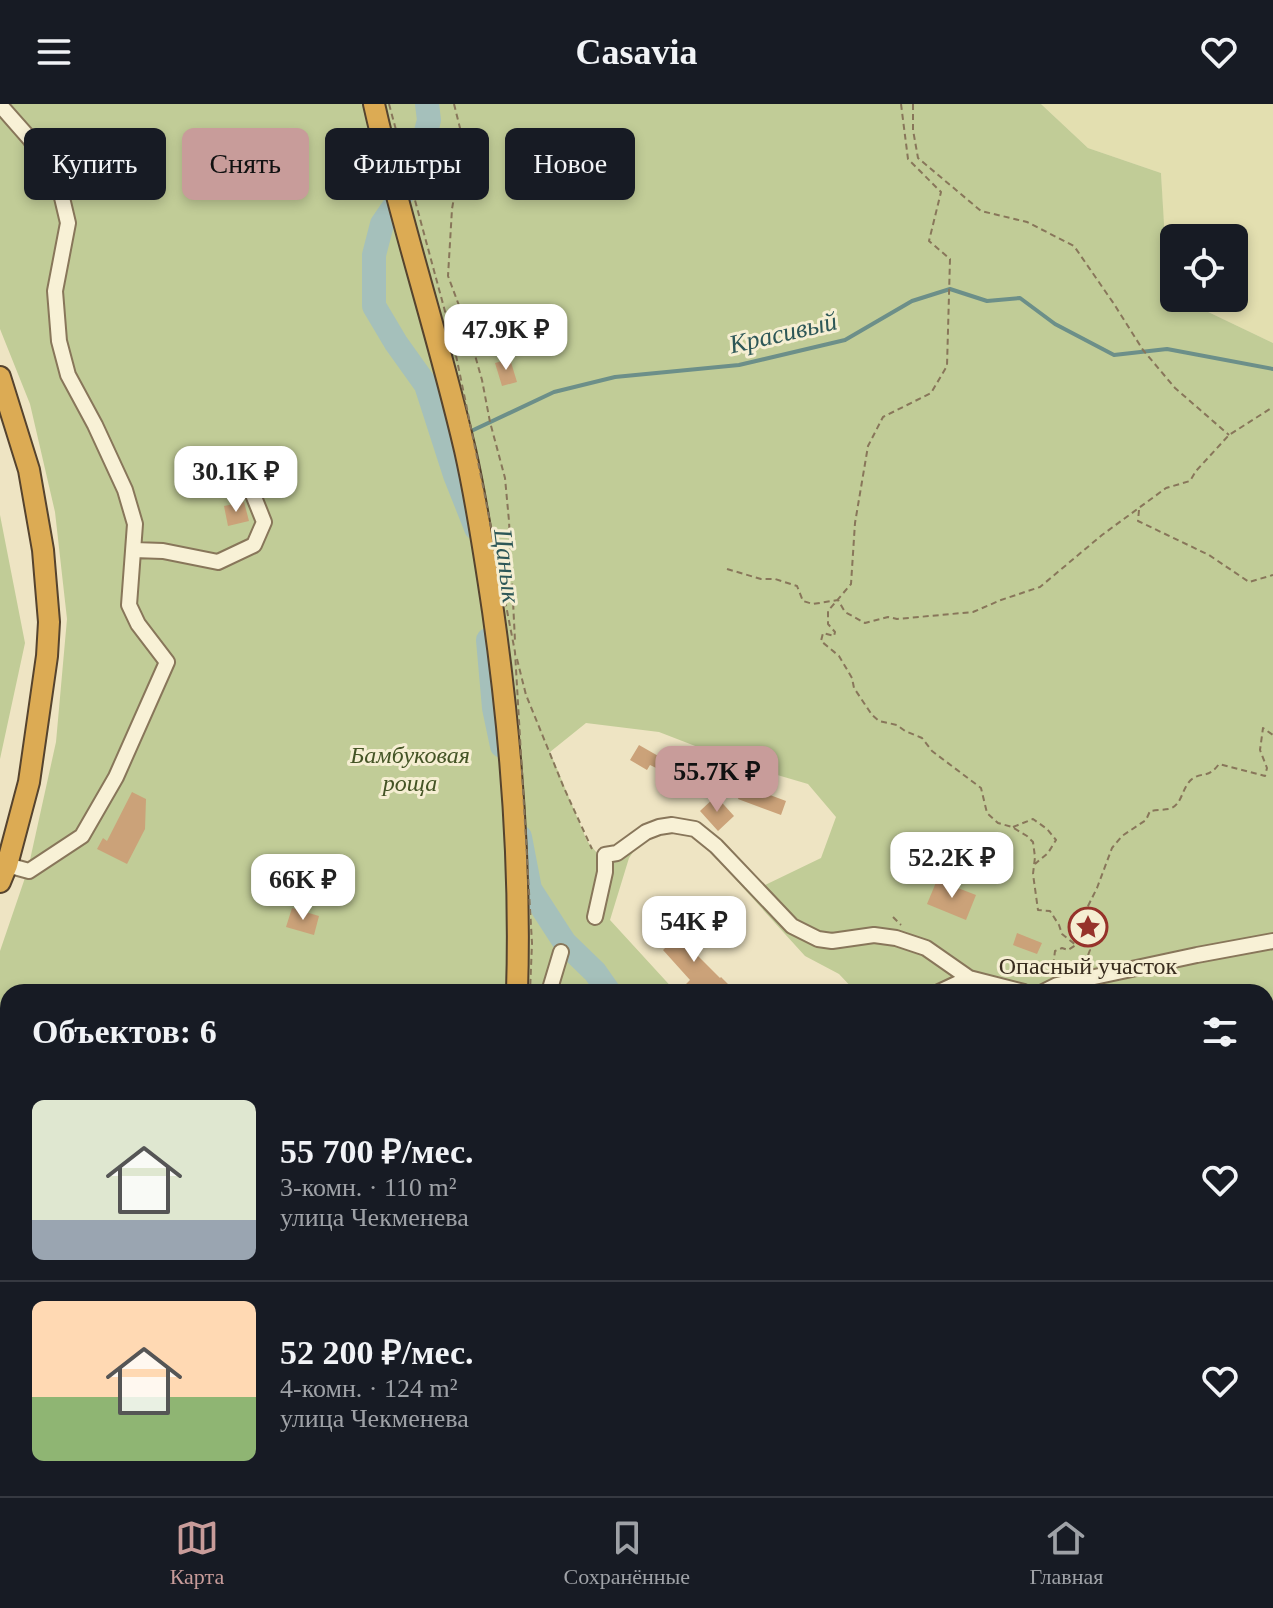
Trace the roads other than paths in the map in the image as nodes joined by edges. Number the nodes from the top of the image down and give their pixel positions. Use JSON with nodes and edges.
{"nodes":[{"id":1,"x":374,"y":104,"type":"edge"},
{"id":2,"x":0,"y":105,"type":"edge"},
{"id":3,"x":0,"y":377,"type":"edge"},
{"id":4,"x":250,"y":487,"type":"dead end"},
{"id":5,"x":134,"y":550,"type":"junction"},
{"id":6,"x":4,"y":874,"type":"edge"},
{"id":7,"x":595,"y":917,"type":"dead end"},
{"id":8,"x":1273,"y":941,"type":"edge"},
{"id":9,"x":561,"y":952,"type":"dead end"},
{"id":10,"x":969,"y":978,"type":"junction"},
{"id":11,"x":517,"y":984,"type":"edge"},
{"id":12,"x":551,"y":984,"type":"edge"},
{"id":13,"x":956,"y":984,"type":"edge"},
{"id":14,"x":993,"y":984,"type":"edge"},
{"id":15,"x":1068,"y":984,"type":"edge"}],
"edges":[{"from":1,"to":11,"type":"highway"},
{"from":2,"to":5,"type":"street"},
{"from":3,"to":6,"type":"highway"},
{"from":4,"to":5,"type":"street"},
{"from":5,"to":6,"type":"street"},
{"from":7,"to":10,"type":"street"},
{"from":8,"to":15,"type":"street"},
{"from":9,"to":12,"type":"street"},
{"from":10,"to":13,"type":"street"},
{"from":10,"to":14,"type":"street"}]}
